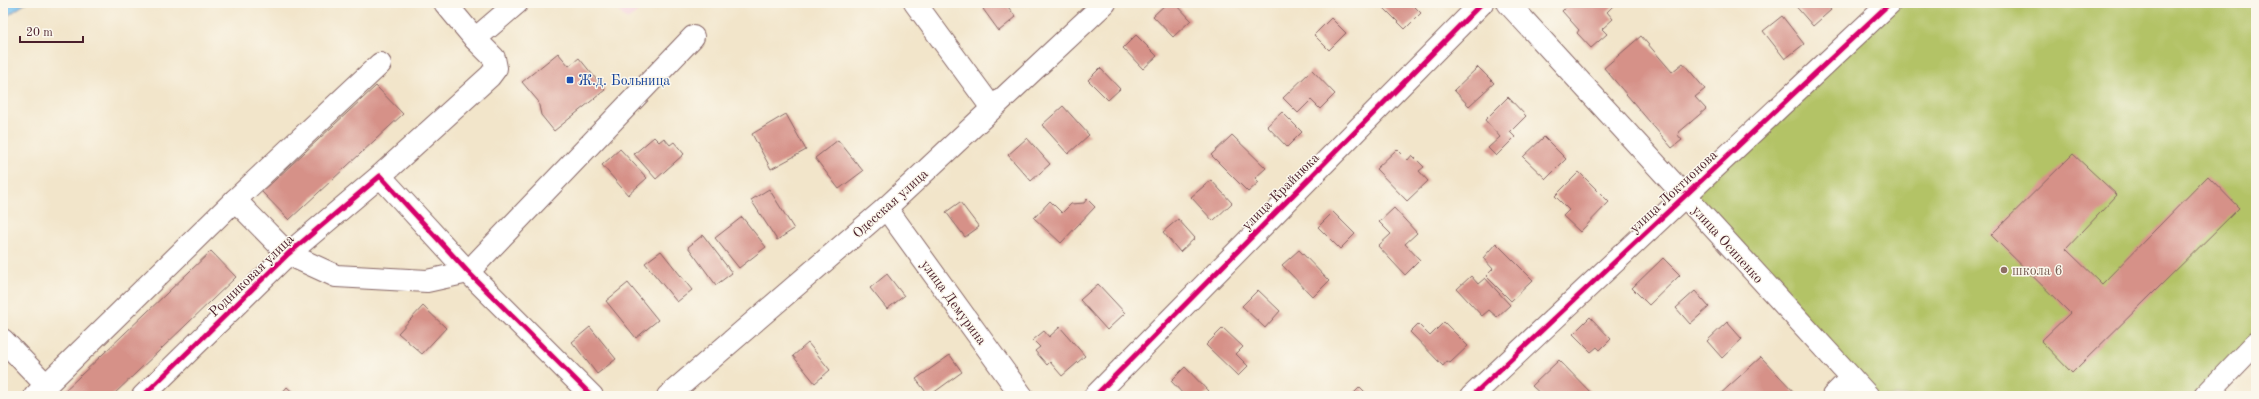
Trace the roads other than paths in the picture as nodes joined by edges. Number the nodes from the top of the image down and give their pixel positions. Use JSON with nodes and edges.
{"nodes":[{"id":1,"x":445,"y":3,"type":"edge"},
{"id":2,"x":518,"y":3,"type":"edge"},
{"id":3,"x":915,"y":3,"type":"edge"},
{"id":4,"x":1104,"y":3,"type":"edge"},
{"id":5,"x":1508,"y":3,"type":"edge"},
{"id":6,"x":1890,"y":3,"type":"edge"},
{"id":7,"x":1475,"y":5,"type":"edge"},
{"id":8,"x":693,"y":36,"type":"dead end"},
{"id":9,"x":475,"y":39,"type":"junction"},
{"id":10,"x":380,"y":64,"type":"dead end"},
{"id":11,"x":992,"y":108,"type":"junction"},
{"id":12,"x":380,"y":176,"type":"junction"},
{"id":13,"x":1685,"y":196,"type":"junction"},
{"id":14,"x":235,"y":200,"type":"junction"},
{"id":15,"x":886,"y":208,"type":"junction"},
{"id":16,"x":288,"y":254,"type":"junction"},
{"id":17,"x":468,"y":272,"type":"junction"},
{"id":18,"x":3,"y":340,"type":"edge"},
{"id":19,"x":2256,"y":343,"type":"edge"},
{"id":20,"x":1851,"y":378,"type":"junction"},
{"id":21,"x":40,"y":390,"type":"edge"},
{"id":22,"x":143,"y":396,"type":"edge"},
{"id":23,"x":592,"y":396,"type":"edge"},
{"id":24,"x":668,"y":396,"type":"edge"},
{"id":25,"x":1022,"y":396,"type":"edge"},
{"id":26,"x":1095,"y":396,"type":"edge"},
{"id":27,"x":1472,"y":396,"type":"edge"},
{"id":28,"x":1833,"y":396,"type":"edge"},
{"id":29,"x":1868,"y":396,"type":"edge"},
{"id":30,"x":2205,"y":396,"type":"edge"}],
"edges":[{"from":1,"to":9,"type":"street"},
{"from":2,"to":9,"type":"street"},
{"from":3,"to":11,"type":"street"},
{"from":4,"to":11,"type":"street","name":"Одесская улица"},
{"from":5,"to":13,"type":"street","name":"улица Осипенко"},
{"from":6,"to":13,"type":"street","name":"улица Локтионова"},
{"from":7,"to":26,"type":"street","name":"улица Крайнюка"},
{"from":8,"to":17,"type":"street"},
{"from":9,"to":12,"type":"street","name":"Родниковая улица"},
{"from":10,"to":14,"type":"street"},
{"from":11,"to":15,"type":"street","name":"Одесская улица"},
{"from":12,"to":16,"type":"street","name":"Родниковая улица"},
{"from":12,"to":17,"type":"street"},
{"from":13,"to":20,"type":"street","name":"улица Осипенко"},
{"from":13,"to":27,"type":"street","name":"улица Локтионова"},
{"from":14,"to":16,"type":"street"},
{"from":14,"to":21,"type":"street"},
{"from":15,"to":24,"type":"street","name":"Одесская улица"},
{"from":15,"to":25,"type":"street","name":"улица Демурина"},
{"from":16,"to":17,"type":"street"},
{"from":16,"to":22,"type":"street","name":"Родниковая улица"},
{"from":17,"to":23,"type":"street"},
{"from":18,"to":21,"type":"street"},
{"from":19,"to":30,"type":"street"},
{"from":20,"to":28,"type":"street"},
{"from":20,"to":29,"type":"street","name":"улица Осипенко"}]}
